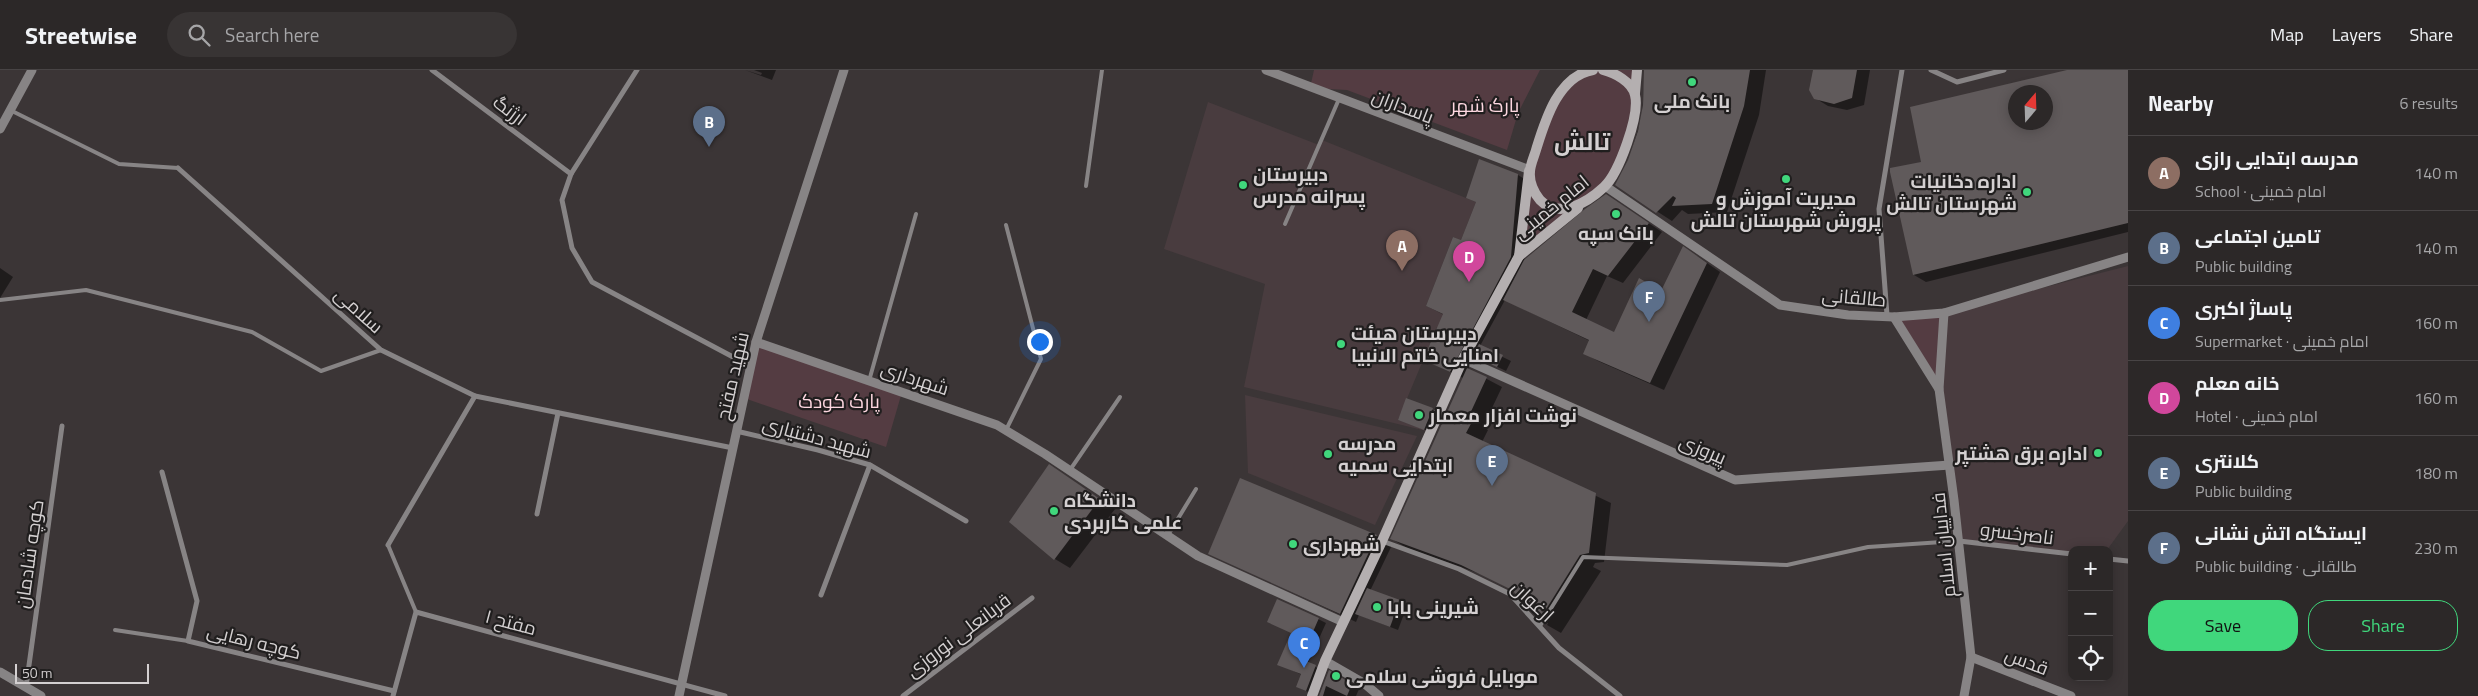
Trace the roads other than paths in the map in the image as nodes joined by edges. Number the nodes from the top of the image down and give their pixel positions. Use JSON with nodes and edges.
{"nodes":[{"id":1,"x":32,"y":70,"type":"edge"},
{"id":2,"x":432,"y":70,"type":"edge"},
{"id":3,"x":637,"y":70,"type":"edge"},
{"id":4,"x":844,"y":70,"type":"edge"},
{"id":5,"x":1102,"y":70,"type":"edge"},
{"id":6,"x":1266,"y":70,"type":"edge"},
{"id":7,"x":1593,"y":70,"type":"edge"},
{"id":8,"x":1603,"y":70,"type":"edge"},
{"id":9,"x":1637,"y":70,"type":"edge"},
{"id":10,"x":1902,"y":70,"type":"edge"},
{"id":11,"x":1931,"y":70,"type":"edge"},
{"id":12,"x":2004,"y":70,"type":"edge"},
{"id":13,"x":1578,"y":73,"type":"edge"},
{"id":14,"x":1635,"y":93,"type":"junction"},
{"id":15,"x":1339,"y":99,"type":"junction"},
{"id":16,"x":10,"y":110,"type":"junction"},
{"id":17,"x":0,"y":128,"type":"edge"},
{"id":18,"x":178,"y":168,"type":"joint"},
{"id":19,"x":1529,"y":171,"type":"junction"},
{"id":20,"x":571,"y":174,"type":"junction"},
{"id":21,"x":1086,"y":186,"type":"dead end"},
{"id":22,"x":1605,"y":186,"type":"junction"},
{"id":23,"x":916,"y":214,"type":"dead end"},
{"id":24,"x":1285,"y":224,"type":"dead end"},
{"id":25,"x":1006,"y":225,"type":"dead end"},
{"id":26,"x":1519,"y":256,"type":"junction"},
{"id":27,"x":2128,"y":256,"type":"edge"},
{"id":28,"x":2057,"y":279,"type":"junction"},
{"id":29,"x":0,"y":300,"type":"edge"},
{"id":30,"x":1944,"y":313,"type":"junction"},
{"id":31,"x":1890,"y":316,"type":"junction"},
{"id":32,"x":756,"y":342,"type":"junction"},
{"id":33,"x":381,"y":350,"type":"junction"},
{"id":34,"x":1463,"y":359,"type":"junction"},
{"id":35,"x":750,"y":366,"type":"junction"},
{"id":36,"x":869,"y":381,"type":"junction"},
{"id":37,"x":1940,"y":389,"type":"junction"},
{"id":38,"x":475,"y":396,"type":"junction"},
{"id":39,"x":1120,"y":397,"type":"dead end"},
{"id":40,"x":558,"y":413,"type":"junction"},
{"id":41,"x":62,"y":426,"type":"dead end"},
{"id":42,"x":1006,"y":430,"type":"junction"},
{"id":43,"x":736,"y":431,"type":"junction"},
{"id":44,"x":733,"y":448,"type":"junction"},
{"id":45,"x":870,"y":465,"type":"junction"},
{"id":46,"x":1950,"y":465,"type":"junction"},
{"id":47,"x":1070,"y":470,"type":"junction"},
{"id":48,"x":162,"y":472,"type":"dead end"},
{"id":49,"x":1196,"y":489,"type":"dead end"},
{"id":50,"x":537,"y":514,"type":"dead end"},
{"id":51,"x":966,"y":521,"type":"dead end"},
{"id":52,"x":1168,"y":535,"type":"junction"},
{"id":53,"x":1382,"y":541,"type":"junction"},
{"id":54,"x":1959,"y":541,"type":"junction"},
{"id":55,"x":388,"y":545,"type":"joint"},
{"id":56,"x":2068,"y":554,"type":"edge"},
{"id":57,"x":2113,"y":559,"type":"edge"},
{"id":58,"x":2128,"y":561,"type":"edge"},
{"id":59,"x":821,"y":595,"type":"dead end"},
{"id":60,"x":1032,"y":598,"type":"dead end"},
{"id":61,"x":416,"y":612,"type":"junction"},
{"id":62,"x":1343,"y":622,"type":"junction"},
{"id":63,"x":1540,"y":626,"type":"junction"},
{"id":64,"x":115,"y":630,"type":"dead end"},
{"id":65,"x":188,"y":641,"type":"junction"},
{"id":66,"x":1971,"y":657,"type":"junction"},
{"id":67,"x":1324,"y":661,"type":"junction"},
{"id":68,"x":0,"y":672,"type":"edge"},
{"id":69,"x":682,"y":683,"type":"junction"},
{"id":70,"x":26,"y":687,"type":"junction"},
{"id":71,"x":393,"y":693,"type":"edge"},
{"id":72,"x":41,"y":696,"type":"edge"},
{"id":73,"x":679,"y":696,"type":"edge"},
{"id":74,"x":725,"y":696,"type":"edge"},
{"id":75,"x":902,"y":696,"type":"edge"},
{"id":76,"x":1312,"y":696,"type":"edge"},
{"id":77,"x":1379,"y":696,"type":"edge"},
{"id":78,"x":1620,"y":696,"type":"edge"},
{"id":79,"x":1964,"y":696,"type":"edge"},
{"id":80,"x":2071,"y":696,"type":"edge"}],
"edges":[{"from":1,"to":16,"type":"street"},
{"from":2,"to":20,"type":"street","name":"ارژنگ"},
{"from":3,"to":20,"type":"street"},
{"from":4,"to":32,"type":"street","name":"شهید مفتح"},
{"from":5,"to":21,"type":"lane"},
{"from":6,"to":15,"type":"street","name":"پاسداران"},
{"from":7,"to":13,"type":"main road"},
{"from":8,"to":14,"type":"main road"},
{"from":9,"to":14,"type":"main road"},
{"from":10,"to":31,"type":"street"},
{"from":11,"to":12,"type":"street"},
{"from":13,"to":19,"type":"main road","name":"امام خمینی"},
{"from":14,"to":22,"type":"main road"},
{"from":15,"to":19,"type":"street","name":"پاسداران"},
{"from":15,"to":24,"type":"lane"},
{"from":16,"to":17,"type":"street"},
{"from":16,"to":18,"type":"lane","name":"سلامی"},
{"from":18,"to":33,"type":"street","name":"سلامی"},
{"from":19,"to":22,"type":"main road"},
{"from":19,"to":26,"type":"main road","name":"امام خمینی"},
{"from":20,"to":35,"type":"street"},
{"from":22,"to":26,"type":"main road","name":"امام خمینی"},
{"from":22,"to":31,"type":"street","name":"طالقانی"},
{"from":23,"to":36,"type":"lane"},
{"from":25,"to":42,"type":"lane"},
{"from":26,"to":34,"type":"main road","name":"امام خمینی"},
{"from":27,"to":28,"type":"street","name":"طالقانی"},
{"from":28,"to":30,"type":"street","name":"طالقانی"},
{"from":28,"to":31,"type":"street"},
{"from":29,"to":33,"type":"lane"},
{"from":30,"to":31,"type":"street","name":"طالقانی"},
{"from":30,"to":37,"type":"street","name":"فداییان اسلام"},
{"from":31,"to":37,"type":"street","name":"فداییان اسلام"},
{"from":32,"to":35,"type":"street","name":"شهید مفتح"},
{"from":32,"to":36,"type":"street","name":"شهرداری"},
{"from":33,"to":38,"type":"street","name":"سلامی"},
{"from":34,"to":46,"type":"street","name":"پیروزی"},
{"from":34,"to":53,"type":"main road","name":"امام خمینی"},
{"from":35,"to":43,"type":"street","name":"شهید مفتح"},
{"from":36,"to":42,"type":"street","name":"شهرداری"},
{"from":37,"to":46,"type":"street","name":"فداییان اسلام"},
{"from":38,"to":40,"type":"street","name":"سلامی"},
{"from":38,"to":55,"type":"street"},
{"from":39,"to":47,"type":"lane"},
{"from":40,"to":44,"type":"street","name":"سلامی"},
{"from":40,"to":50,"type":"street"},
{"from":41,"to":70,"type":"street","name":"کوچه شادمان"},
{"from":42,"to":47,"type":"street","name":"شهرداری"},
{"from":43,"to":44,"type":"street","name":"شهید مفتح"},
{"from":43,"to":45,"type":"street","name":"شهید دشتیاری"},
{"from":44,"to":69,"type":"street","name":"شهید مفتح"},
{"from":45,"to":51,"type":"street","name":"شهید دشتیاری"},
{"from":45,"to":59,"type":"street"},
{"from":46,"to":54,"type":"street","name":"فداییان اسلام"},
{"from":47,"to":52,"type":"street","name":"شهرداری"},
{"from":48,"to":65,"type":"street","name":"کوچه رهایی"},
{"from":49,"to":52,"type":"lane"},
{"from":52,"to":62,"type":"street","name":"شهرداری"},
{"from":53,"to":62,"type":"main road","name":"امام خمینی"},
{"from":53,"to":63,"type":"street","name":"ارغوان"},
{"from":54,"to":56,"type":"street","name":"ناصرخسرو"},
{"from":54,"to":63,"type":"lane"},
{"from":54,"to":66,"type":"street","name":"فداییان اسلام"},
{"from":55,"to":61,"type":"lane"},
{"from":57,"to":58,"type":"street"},
{"from":60,"to":75,"type":"street","name":"قربانعلی نوروزی"},
{"from":61,"to":69,"type":"street","name":"مفتح ۱"},
{"from":61,"to":71,"type":"street"},
{"from":62,"to":67,"type":"main road","name":"امام خمینی"},
{"from":63,"to":78,"type":"street","name":"ارغوان"},
{"from":64,"to":65,"type":"lane"},
{"from":65,"to":71,"type":"street","name":"کوچه رهایی"},
{"from":66,"to":79,"type":"street","name":"فداییان اسلام"},
{"from":66,"to":80,"type":"street","name":"قدس"},
{"from":67,"to":76,"type":"main road","name":"امام خمینی"},
{"from":67,"to":77,"type":"street"},
{"from":68,"to":70,"type":"street"},
{"from":69,"to":73,"type":"street","name":"شهید مفتح"},
{"from":69,"to":74,"type":"street","name":"مفتح ۱"},
{"from":70,"to":72,"type":"street"}]}
